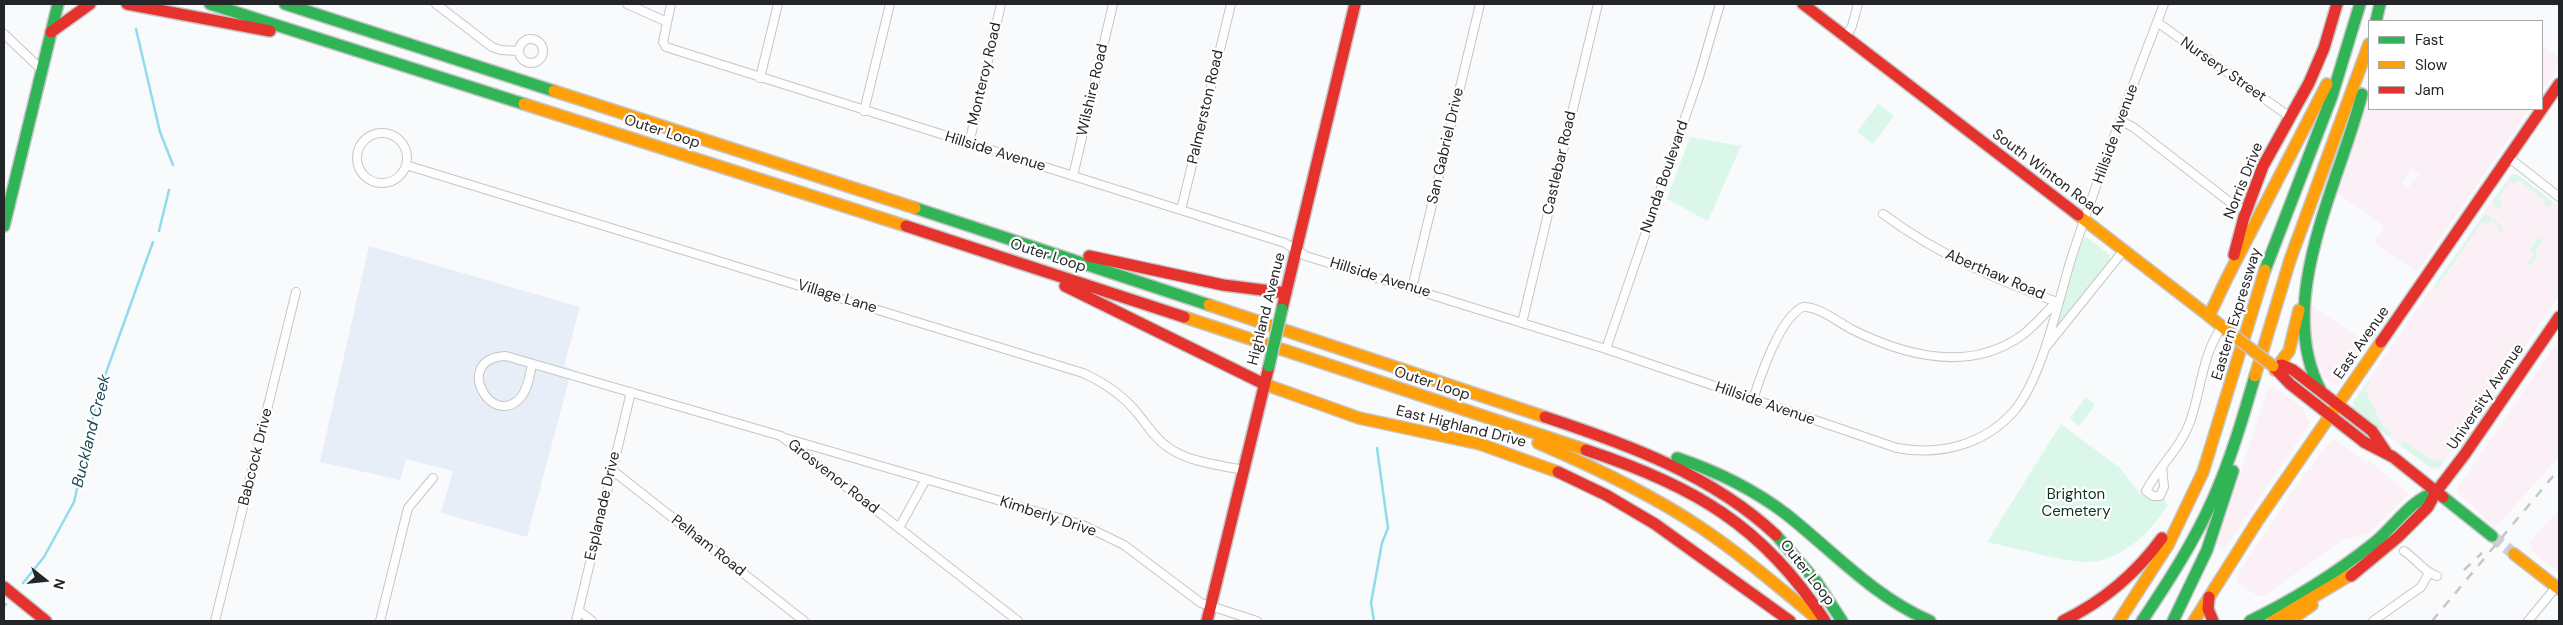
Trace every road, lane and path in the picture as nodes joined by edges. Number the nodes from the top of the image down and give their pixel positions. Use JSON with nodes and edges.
{"nodes":[{"id":1,"x":58,"y":4,"type":"edge"},
{"id":2,"x":90,"y":4,"type":"edge"},
{"id":3,"x":127,"y":4,"type":"edge"},
{"id":4,"x":210,"y":4,"type":"edge"},
{"id":5,"x":285,"y":4,"type":"edge"},
{"id":6,"x":304,"y":4,"type":"edge"},
{"id":7,"x":436,"y":4,"type":"edge"},
{"id":8,"x":627,"y":4,"type":"edge"},
{"id":9,"x":671,"y":4,"type":"edge"},
{"id":10,"x":778,"y":4,"type":"edge"},
{"id":11,"x":890,"y":4,"type":"edge"},
{"id":12,"x":1001,"y":4,"type":"edge"},
{"id":13,"x":1113,"y":4,"type":"edge"},
{"id":14,"x":1230,"y":4,"type":"edge"},
{"id":15,"x":1355,"y":4,"type":"edge"},
{"id":16,"x":1480,"y":4,"type":"edge"},
{"id":17,"x":1598,"y":4,"type":"edge"},
{"id":18,"x":1720,"y":4,"type":"edge"},
{"id":19,"x":1802,"y":4,"type":"edge"},
{"id":20,"x":1858,"y":4,"type":"edge"},
{"id":21,"x":2164,"y":4,"type":"edge"},
{"id":22,"x":2337,"y":4,"type":"edge"},
{"id":23,"x":2360,"y":4,"type":"edge"},
{"id":24,"x":2380,"y":4,"type":"edge"},
{"id":25,"x":2356,"y":18,"type":"junction"},
{"id":26,"x":337,"y":20,"type":"junction"},
{"id":27,"x":2376,"y":20,"type":"edge"},
{"id":28,"x":667,"y":22,"type":"junction"},
{"id":29,"x":2157,"y":22,"type":"junction"},
{"id":30,"x":51,"y":32,"type":"junction"},
{"id":31,"x":4,"y":34,"type":"edge"},
{"id":32,"x":1846,"y":37,"type":"junction"},
{"id":33,"x":335,"y":44,"type":"junction"},
{"id":34,"x":2368,"y":47,"type":"edge"},
{"id":35,"x":519,"y":51,"type":"dead end"},
{"id":36,"x":2368,"y":66,"type":"edge"},
{"id":37,"x":42,"y":70,"type":"junction"},
{"id":38,"x":760,"y":78,"type":"junction"},
{"id":39,"x":2559,"y":84,"type":"edge"},
{"id":40,"x":2543,"y":107,"type":"edge"},
{"id":41,"x":2541,"y":110,"type":"edge"},
{"id":42,"x":864,"y":111,"type":"junction"},
{"id":43,"x":2290,"y":117,"type":"junction"},
{"id":44,"x":2121,"y":121,"type":"junction"},
{"id":45,"x":969,"y":144,"type":"junction"},
{"id":46,"x":2508,"y":157,"type":"junction"},
{"id":47,"x":406,"y":165,"type":"junction"},
{"id":48,"x":1073,"y":176,"type":"junction"},
{"id":49,"x":8,"y":190,"type":"edge"},
{"id":50,"x":2559,"y":197,"type":"edge"},
{"id":51,"x":1181,"y":210,"type":"junction"},
{"id":52,"x":2247,"y":210,"type":"junction"},
{"id":53,"x":1884,"y":214,"type":"dead end"},
{"id":54,"x":2085,"y":220,"type":"junction"},
{"id":55,"x":4,"y":226,"type":"edge"},
{"id":56,"x":1020,"y":242,"type":"junction"},
{"id":57,"x":1296,"y":250,"type":"junction"},
{"id":58,"x":2124,"y":250,"type":"junction"},
{"id":59,"x":1015,"y":261,"type":"junction"},
{"id":60,"x":2309,"y":264,"type":"junction"},
{"id":61,"x":2227,"y":278,"type":"junction"},
{"id":62,"x":1412,"y":288,"type":"junction"},
{"id":63,"x":296,"y":292,"type":"dead end"},
{"id":64,"x":1286,"y":293,"type":"junction"},
{"id":65,"x":2057,"y":302,"type":"junction"},
{"id":66,"x":2209,"y":316,"type":"junction"},
{"id":67,"x":2559,"y":317,"type":"edge"},
{"id":68,"x":1522,"y":323,"type":"junction"},
{"id":69,"x":2224,"y":328,"type":"junction"},
{"id":70,"x":1606,"y":348,"type":"junction"},
{"id":71,"x":2043,"y":351,"type":"junction"},
{"id":72,"x":532,"y":364,"type":"junction"},
{"id":73,"x":2276,"y":367,"type":"junction"},
{"id":74,"x":1264,"y":384,"type":"junction"},
{"id":75,"x":2251,"y":389,"type":"junction"},
{"id":76,"x":2321,"y":391,"type":"junction"},
{"id":77,"x":631,"y":392,"type":"junction"},
{"id":78,"x":1752,"y":400,"type":"junction"},
{"id":79,"x":1442,"y":403,"type":"junction"},
{"id":80,"x":2338,"y":404,"type":"junction"},
{"id":81,"x":2330,"y":415,"type":"junction"},
{"id":82,"x":1575,"y":427,"type":"junction"},
{"id":83,"x":781,"y":436,"type":"junction"},
{"id":84,"x":2386,"y":452,"type":"junction"},
{"id":85,"x":2208,"y":459,"type":"junction"},
{"id":86,"x":2162,"y":467,"type":"dead end"},
{"id":87,"x":612,"y":470,"type":"junction"},
{"id":88,"x":1243,"y":470,"type":"junction"},
{"id":89,"x":433,"y":478,"type":"dead end"},
{"id":90,"x":926,"y":479,"type":"junction"},
{"id":91,"x":2436,"y":492,"type":"junction"},
{"id":92,"x":899,"y":528,"type":"junction"},
{"id":93,"x":2492,"y":536,"type":"tunnel mouth"},
{"id":94,"x":2404,"y":551,"type":"dead end"},
{"id":95,"x":2514,"y":554,"type":"tunnel mouth"},
{"id":96,"x":2357,"y":571,"type":"junction"},
{"id":97,"x":2429,"y":573,"type":"junction"},
{"id":98,"x":2437,"y":576,"type":"dead end"},
{"id":99,"x":4,"y":588,"type":"edge"},
{"id":100,"x":2558,"y":588,"type":"edge"},
{"id":101,"x":2209,"y":597,"type":"junction"},
{"id":102,"x":1210,"y":608,"type":"junction"},
{"id":103,"x":579,"y":611,"type":"junction"},
{"id":104,"x":2066,"y":620,"type":"edge"},
{"id":105,"x":46,"y":621,"type":"edge"},
{"id":106,"x":215,"y":621,"type":"edge"},
{"id":107,"x":380,"y":621,"type":"edge"},
{"id":108,"x":576,"y":621,"type":"edge"},
{"id":109,"x":592,"y":621,"type":"edge"},
{"id":110,"x":804,"y":621,"type":"edge"},
{"id":111,"x":1018,"y":621,"type":"edge"},
{"id":112,"x":1207,"y":621,"type":"edge"},
{"id":113,"x":1257,"y":621,"type":"edge"},
{"id":114,"x":1790,"y":621,"type":"edge"},
{"id":115,"x":1820,"y":621,"type":"edge"},
{"id":116,"x":1825,"y":621,"type":"edge"},
{"id":117,"x":1842,"y":621,"type":"edge"},
{"id":118,"x":1930,"y":621,"type":"edge"},
{"id":119,"x":2051,"y":621,"type":"edge"},
{"id":120,"x":2119,"y":621,"type":"edge"},
{"id":121,"x":2142,"y":621,"type":"edge"},
{"id":122,"x":2173,"y":621,"type":"edge"},
{"id":123,"x":2194,"y":621,"type":"edge"},
{"id":124,"x":2213,"y":621,"type":"edge"},
{"id":125,"x":2250,"y":621,"type":"edge"},
{"id":126,"x":2273,"y":621,"type":"edge"},
{"id":127,"x":2289,"y":621,"type":"edge"},
{"id":128,"x":2373,"y":621,"type":"edge"},
{"id":129,"x":2528,"y":621,"type":"edge"}],
"edges":[{"from":1,"to":30,"type":"main road"},
{"from":2,"to":30,"type":"main road"},
{"from":3,"to":33,"type":"main road"},
{"from":4,"to":33,"type":"main road","name":"Outer Loop"},
{"from":5,"to":26,"type":"main road","name":"Outer Loop"},
{"from":6,"to":26,"type":"main road"},
{"from":7,"to":35,"type":"street"},
{"from":8,"to":28,"type":"street"},
{"from":9,"to":28,"type":"street"},
{"from":10,"to":38,"type":"street"},
{"from":11,"to":42,"type":"street"},
{"from":12,"to":45,"type":"street","name":"Monteroy Road"},
{"from":13,"to":48,"type":"street","name":"Wilshire Road"},
{"from":14,"to":51,"type":"street","name":"Palmerston Road"},
{"from":15,"to":57,"type":"main road","name":"Highland Avenue"},
{"from":16,"to":62,"type":"street","name":"San Gabriel Drive"},
{"from":17,"to":68,"type":"street","name":"Castlebar Road"},
{"from":18,"to":70,"type":"street","name":"Nunda Boulevard"},
{"from":19,"to":32,"type":"main road","name":"South Winton Road"},
{"from":20,"to":32,"type":"street"},
{"from":21,"to":29,"type":"street","name":"Hillside Avenue"},
{"from":22,"to":43,"type":"main road","name":"Norris Drive"},
{"from":23,"to":25,"type":"main road","name":"Eastern Expressway"},
{"from":24,"to":27,"type":"main road"},
{"from":25,"to":61,"type":"main road"},
{"from":25,"to":85,"type":"main road","name":"Eastern Expressway"},
{"from":26,"to":56,"type":"main road","name":"Outer Loop"},
{"from":28,"to":38,"type":"street","name":"Hillside Avenue"},
{"from":29,"to":43,"type":"street","name":"Nursery Street"},
{"from":29,"to":44,"type":"street","name":"Hillside Avenue"},
{"from":30,"to":37,"type":"main road"},
{"from":31,"to":37,"type":"street"},
{"from":32,"to":54,"type":"main road","name":"South Winton Road"},
{"from":33,"to":59,"type":"main road","name":"Outer Loop"},
{"from":34,"to":75,"type":"main road"},
{"from":36,"to":60,"type":"main road"},
{"from":37,"to":49,"type":"main road"},
{"from":38,"to":42,"type":"street","name":"Hillside Avenue"},
{"from":39,"to":40,"type":"main road","name":"East Avenue"},
{"from":41,"to":46,"type":"main road","name":"East Avenue"},
{"from":42,"to":45,"type":"street","name":"Hillside Avenue"},
{"from":43,"to":52,"type":"main road","name":"Norris Drive"},
{"from":44,"to":52,"type":"street"},
{"from":44,"to":54,"type":"street","name":"Hillside Avenue"},
{"from":45,"to":48,"type":"street","name":"Hillside Avenue"},
{"from":46,"to":50,"type":"street"},
{"from":46,"to":80,"type":"main road","name":"East Avenue"},
{"from":47,"to":47,"type":"street"},
{"from":47,"to":88,"type":"street","name":"Village Lane"},
{"from":48,"to":51,"type":"street","name":"Hillside Avenue"},
{"from":49,"to":55,"type":"main road"},
{"from":51,"to":57,"type":"street","name":"Hillside Avenue"},
{"from":52,"to":61,"type":"main road","name":"Norris Drive"},
{"from":53,"to":65,"type":"street","name":"Aberthaw Road"},
{"from":54,"to":58,"type":"main road","name":"South Winton Road"},
{"from":54,"to":65,"type":"street","name":"Hillside Avenue"},
{"from":56,"to":64,"type":"main road"},
{"from":56,"to":82,"type":"main road","name":"Outer Loop"},
{"from":57,"to":62,"type":"street","name":"Hillside Avenue"},
{"from":57,"to":64,"type":"main road","name":"Highland Avenue"},
{"from":58,"to":66,"type":"main road","name":"South Winton Road"},
{"from":58,"to":71,"type":"street","name":"Hillside Avenue"},
{"from":59,"to":74,"type":"main road","name":"East Highland Drive"},
{"from":59,"to":79,"type":"main road","name":"Outer Loop"},
{"from":60,"to":73,"type":"main road"},
{"from":60,"to":76,"type":"main road"},
{"from":61,"to":66,"type":"main road","name":"Norris Drive"},
{"from":62,"to":68,"type":"street","name":"Hillside Avenue"},
{"from":63,"to":106,"type":"street","name":"Babcock Drive"},
{"from":64,"to":74,"type":"main road","name":"Highland Avenue","bridge":true},
{"from":65,"to":71,"type":"street","name":"Hillside Avenue"},
{"from":65,"to":78,"type":"street"},
{"from":66,"to":69,"type":"main road","name":"South Winton Road"},
{"from":67,"to":91,"type":"main road","name":"University Avenue"},
{"from":68,"to":70,"type":"street","name":"Hillside Avenue"},
{"from":69,"to":73,"type":"main road","name":"South Winton Road","bridge":true},
{"from":69,"to":86,"type":"street"},
{"from":70,"to":78,"type":"street","name":"Hillside Avenue"},
{"from":71,"to":78,"type":"street","name":"Hillside Avenue"},
{"from":72,"to":72,"type":"street","name":"Grosvenor Road"},
{"from":72,"to":77,"type":"street","name":"Grosvenor Road"},
{"from":73,"to":76,"type":"main road","name":"South Winton Road"},
{"from":73,"to":81,"type":"main road","name":"South Winton Road"},
{"from":74,"to":88,"type":"main road","name":"Highland Avenue"},
{"from":74,"to":114,"type":"main road","name":"East Highland Drive"},
{"from":75,"to":121,"type":"main road"},
{"from":75,"to":122,"type":"main road"},
{"from":76,"to":80,"type":"main road","name":"South Winton Road"},
{"from":77,"to":83,"type":"street","name":"Grosvenor Road"},
{"from":77,"to":87,"type":"street","name":"Esplanade Drive"},
{"from":79,"to":115,"type":"main road"},
{"from":79,"to":116,"type":"main road","name":"Outer Loop"},
{"from":80,"to":81,"type":"main road","name":"East Avenue"},
{"from":80,"to":84,"type":"main road","name":"South Winton Road"},
{"from":81,"to":84,"type":"main road","name":"South Winton Road"},
{"from":81,"to":101,"type":"main road","name":"East Avenue"},
{"from":82,"to":117,"type":"main road","name":"Outer Loop"},
{"from":82,"to":118,"type":"main road"},
{"from":83,"to":90,"type":"street","name":"Kimberly Drive"},
{"from":83,"to":92,"type":"street","name":"Grosvenor Road"},
{"from":84,"to":91,"type":"main road","name":"South Winton Road"},
{"from":85,"to":104,"type":"main road"},
{"from":85,"to":120,"type":"main road","name":"Eastern Expressway"},
{"from":87,"to":103,"type":"street","name":"Esplanade Drive"},
{"from":87,"to":110,"type":"street","name":"Pelham Road"},
{"from":88,"to":102,"type":"main road","name":"Highland Avenue"},
{"from":89,"to":107,"type":"street"},
{"from":90,"to":92,"type":"street"},
{"from":90,"to":102,"type":"street","name":"Kimberly Drive"},
{"from":91,"to":93,"type":"main road","name":"South Winton Road"},
{"from":91,"to":96,"type":"main road","name":"University Avenue"},
{"from":91,"to":125,"type":"main road","name":"University Avenue"},
{"from":92,"to":111,"type":"street","name":"Grosvenor Road"},
{"from":94,"to":97,"type":"street"},
{"from":95,"to":100,"type":"main road"},
{"from":96,"to":126,"type":"main road"},
{"from":96,"to":127,"type":"main road","name":"University Avenue"},
{"from":97,"to":98,"type":"street"},
{"from":97,"to":128,"type":"street"},
{"from":99,"to":105,"type":"main road"},
{"from":100,"to":129,"type":"street"},
{"from":101,"to":123,"type":"main road","name":"East Avenue"},
{"from":101,"to":124,"type":"main road"},
{"from":102,"to":112,"type":"main road","name":"Highland Avenue"},
{"from":102,"to":113,"type":"street","name":"Kimberly Drive"},
{"from":103,"to":108,"type":"street","name":"Esplanade Drive"},
{"from":103,"to":109,"type":"street"},
{"from":104,"to":119,"type":"main road"}]}
